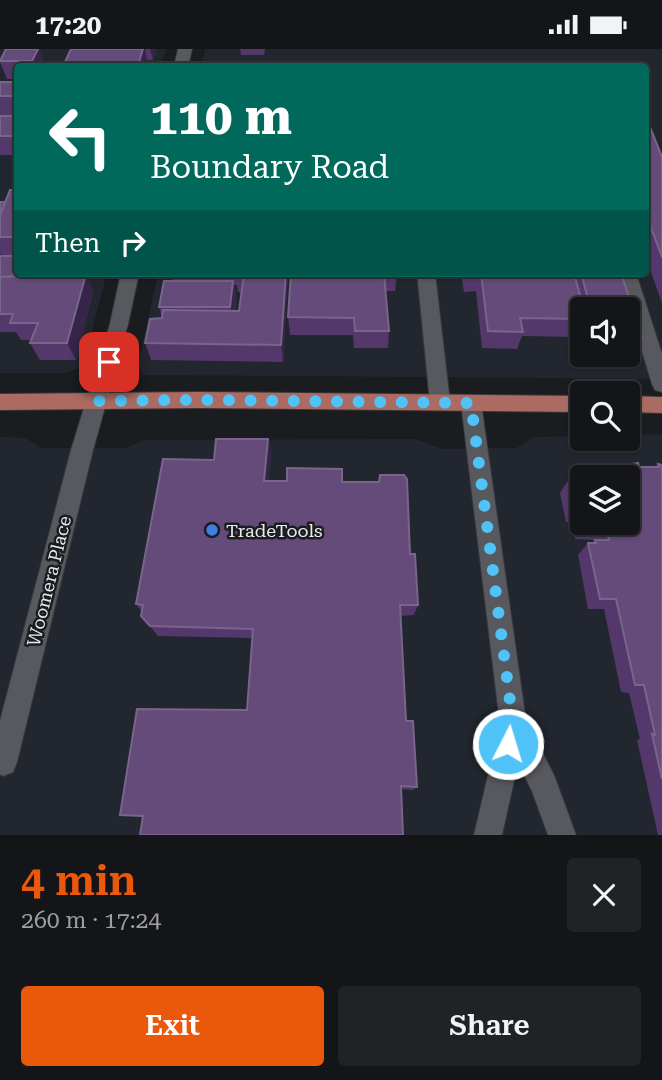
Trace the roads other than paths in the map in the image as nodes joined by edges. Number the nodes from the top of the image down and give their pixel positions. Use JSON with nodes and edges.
{"nodes":[{"id":1,"x":129,"y":277,"type":"edge"},
{"id":2,"x":426,"y":277,"type":"edge"},
{"id":3,"x":628,"y":277,"type":"edge"},
{"id":4,"x":662,"y":384,"type":"edge"},
{"id":5,"x":97,"y":401,"type":"junction"},
{"id":6,"x":0,"y":402,"type":"edge"},
{"id":7,"x":440,"y":402,"type":"junction"},
{"id":8,"x":471,"y":403,"type":"junction"},
{"id":9,"x":570,"y":404,"type":"edge"},
{"id":10,"x":640,"y":404,"type":"edge"},
{"id":11,"x":662,"y":405,"type":"edge"},
{"id":12,"x":513,"y":724,"type":"junction"},
{"id":13,"x":3,"y":762,"type":"dead end"},
{"id":14,"x":488,"y":835,"type":"edge"},
{"id":15,"x":562,"y":835,"type":"edge"}],
"edges":[{"from":1,"to":5,"type":"street","name":"Woomera Place"},
{"from":2,"to":7,"type":"street"},
{"from":3,"to":4,"type":"street"},
{"from":5,"to":6,"type":"main road"},
{"from":5,"to":7,"type":"main road"},
{"from":5,"to":13,"type":"street","name":"Woomera Place"},
{"from":7,"to":8,"type":"main road"},
{"from":8,"to":9,"type":"main road"},
{"from":8,"to":12,"type":"street"},
{"from":10,"to":11,"type":"main road"},
{"from":12,"to":14,"type":"street"},
{"from":12,"to":15,"type":"street"}]}
